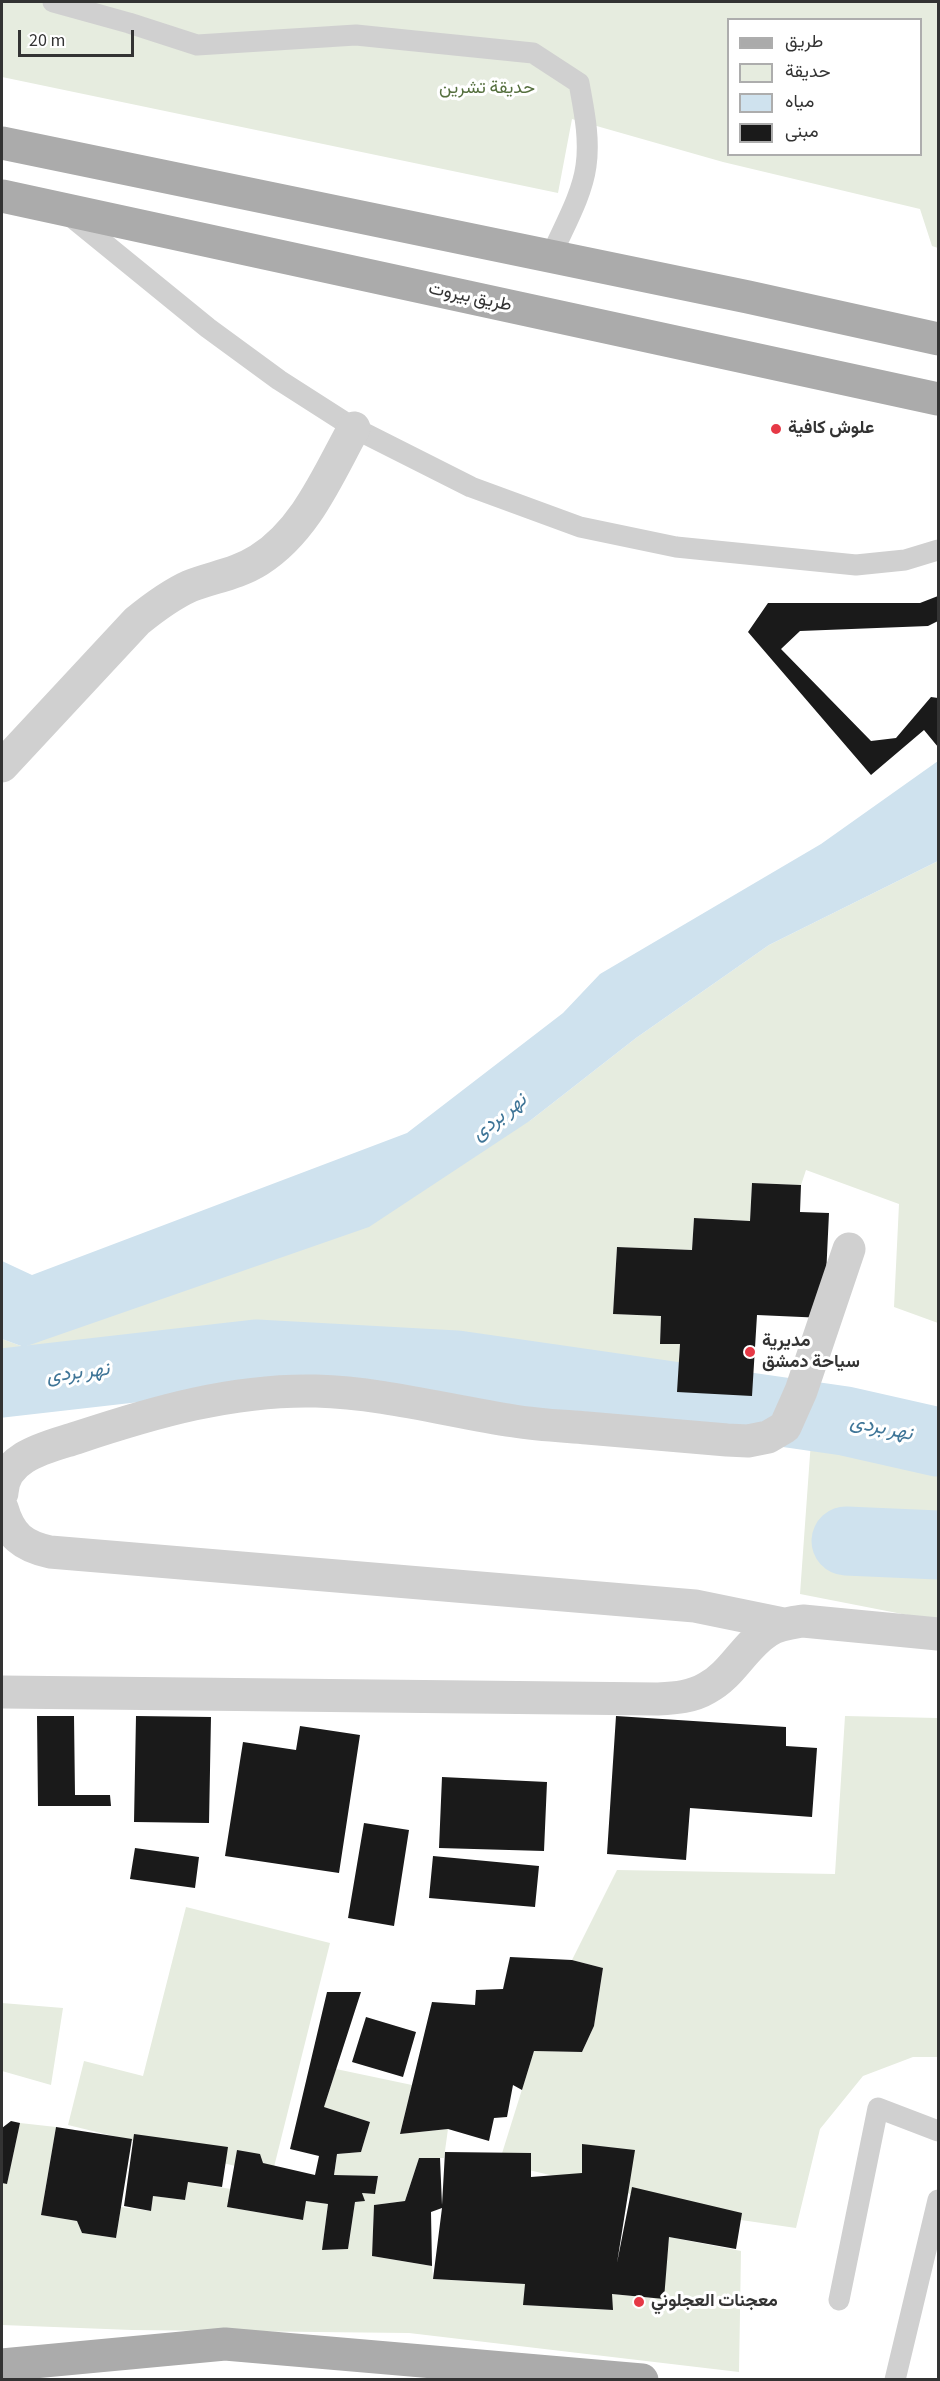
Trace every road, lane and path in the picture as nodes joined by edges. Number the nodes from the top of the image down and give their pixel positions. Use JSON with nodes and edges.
{"nodes":[{"id":1,"x":53,"y":2,"type":"edge"},
{"id":2,"x":2,"y":142,"type":"edge"},
{"id":3,"x":2,"y":196,"type":"edge"},
{"id":4,"x":63,"y":210,"type":"junction"},
{"id":5,"x":551,"y":256,"type":"junction"},
{"id":6,"x":939,"y":339,"type":"edge"},
{"id":7,"x":939,"y":399,"type":"edge"},
{"id":8,"x":354,"y":428,"type":"junction"},
{"id":9,"x":939,"y":550,"type":"edge"},
{"id":10,"x":2,"y":766,"type":"edge"},
{"id":11,"x":849,"y":1249,"type":"dead end"},
{"id":12,"x":2,"y":1493,"type":"edge"},
{"id":13,"x":2,"y":1508,"type":"edge"},
{"id":14,"x":783,"y":1624,"type":"junction"},
{"id":15,"x":939,"y":1634,"type":"edge"},
{"id":16,"x":2,"y":1692,"type":"edge"},
{"id":17,"x":939,"y":2131,"type":"edge"},
{"id":18,"x":939,"y":2200,"type":"edge"},
{"id":19,"x":839,"y":2301,"type":"dead end"},
{"id":20,"x":2,"y":2365,"type":"edge"},
{"id":21,"x":642,"y":2379,"type":"edge"},
{"id":22,"x":895,"y":2379,"type":"edge"}],
"edges":[{"from":1,"to":5,"type":"lane"},
{"from":2,"to":5,"type":"main road"},
{"from":3,"to":4,"type":"main road","name":"طريق بيروت"},
{"from":4,"to":7,"type":"main road","name":"طريق بيروت"},
{"from":4,"to":8,"type":"lane"},
{"from":5,"to":6,"type":"main road"},
{"from":8,"to":9,"type":"lane"},
{"from":8,"to":10,"type":"street"},
{"from":11,"to":12,"type":"street"},
{"from":13,"to":14,"type":"street"},
{"from":14,"to":15,"type":"street"},
{"from":14,"to":16,"type":"street"},
{"from":17,"to":19,"type":"lane"},
{"from":18,"to":22,"type":"lane"},
{"from":20,"to":21,"type":"main road"}]}
